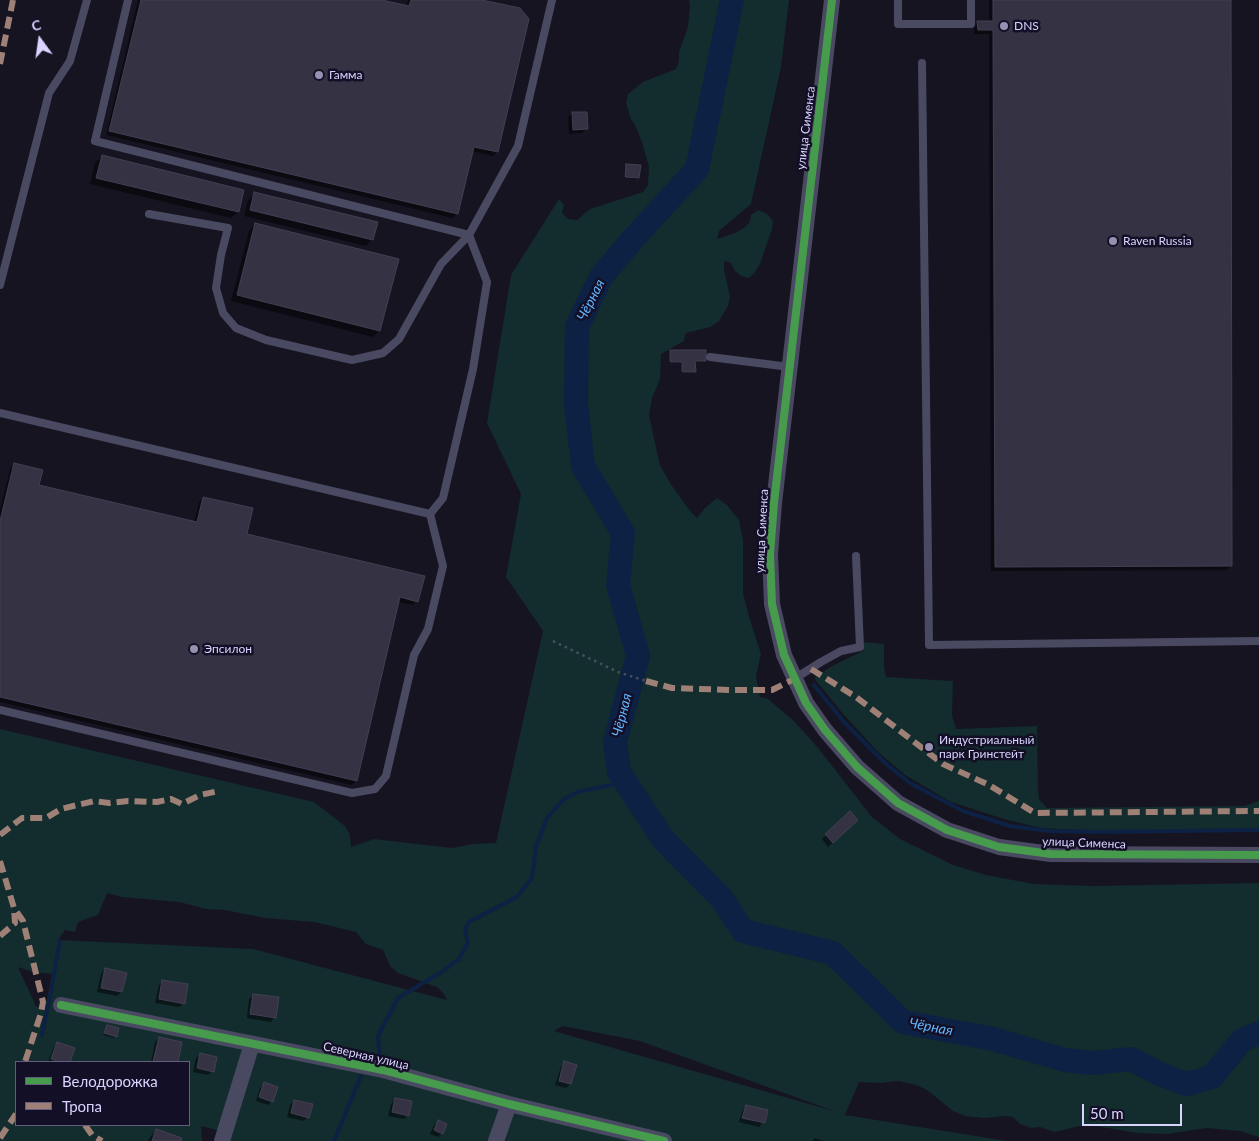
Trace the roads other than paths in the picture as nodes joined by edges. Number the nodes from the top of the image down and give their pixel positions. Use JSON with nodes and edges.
{"nodes":[{"id":1,"x":88,"y":0,"type":"edge"},
{"id":2,"x":128,"y":0,"type":"edge"},
{"id":3,"x":552,"y":0,"type":"edge"},
{"id":4,"x":832,"y":0,"type":"edge"},
{"id":5,"x":898,"y":0,"type":"edge"},
{"id":6,"x":971,"y":0,"type":"edge"},
{"id":7,"x":922,"y":63,"type":"dead end"},
{"id":8,"x":149,"y":214,"type":"dead end"},
{"id":9,"x":469,"y":235,"type":"junction"},
{"id":10,"x":0,"y":285,"type":"edge"},
{"id":11,"x":710,"y":357,"type":"dead end"},
{"id":12,"x":790,"y":367,"type":"junction"},
{"id":13,"x":0,"y":412,"type":"edge"},
{"id":14,"x":430,"y":514,"type":"junction"},
{"id":15,"x":856,"y":556,"type":"dead end"},
{"id":16,"x":1259,"y":641,"type":"edge"},
{"id":17,"x":794,"y":679,"type":"junction"},
{"id":18,"x":0,"y":710,"type":"edge"},
{"id":19,"x":1259,"y":854,"type":"edge"},
{"id":20,"x":61,"y":1005,"type":"dead end"},
{"id":21,"x":252,"y":1044,"type":"junction"},
{"id":22,"x":509,"y":1104,"type":"junction"},
{"id":23,"x":222,"y":1141,"type":"edge"},
{"id":24,"x":496,"y":1141,"type":"edge"},
{"id":25,"x":664,"y":1141,"type":"edge"}],
"edges":[{"from":1,"to":10,"type":"lane"},
{"from":2,"to":9,"type":"lane"},
{"from":3,"to":9,"type":"lane"},
{"from":4,"to":12,"type":"street","name":"улица Сименса"},
{"from":5,"to":6,"type":"lane"},
{"from":7,"to":16,"type":"lane"},
{"from":8,"to":9,"type":"lane"},
{"from":9,"to":14,"type":"lane"},
{"from":11,"to":12,"type":"lane"},
{"from":12,"to":17,"type":"street","name":"улица Сименса"},
{"from":13,"to":14,"type":"lane"},
{"from":14,"to":18,"type":"lane"},
{"from":15,"to":17,"type":"lane"},
{"from":17,"to":19,"type":"street","name":"улица Сименса"},
{"from":20,"to":21,"type":"street","name":"Северная улица"},
{"from":21,"to":22,"type":"street","name":"Северная улица"},
{"from":21,"to":23,"type":"street"},
{"from":22,"to":24,"type":"street"},
{"from":22,"to":25,"type":"street","name":"Северная улица"}]}
